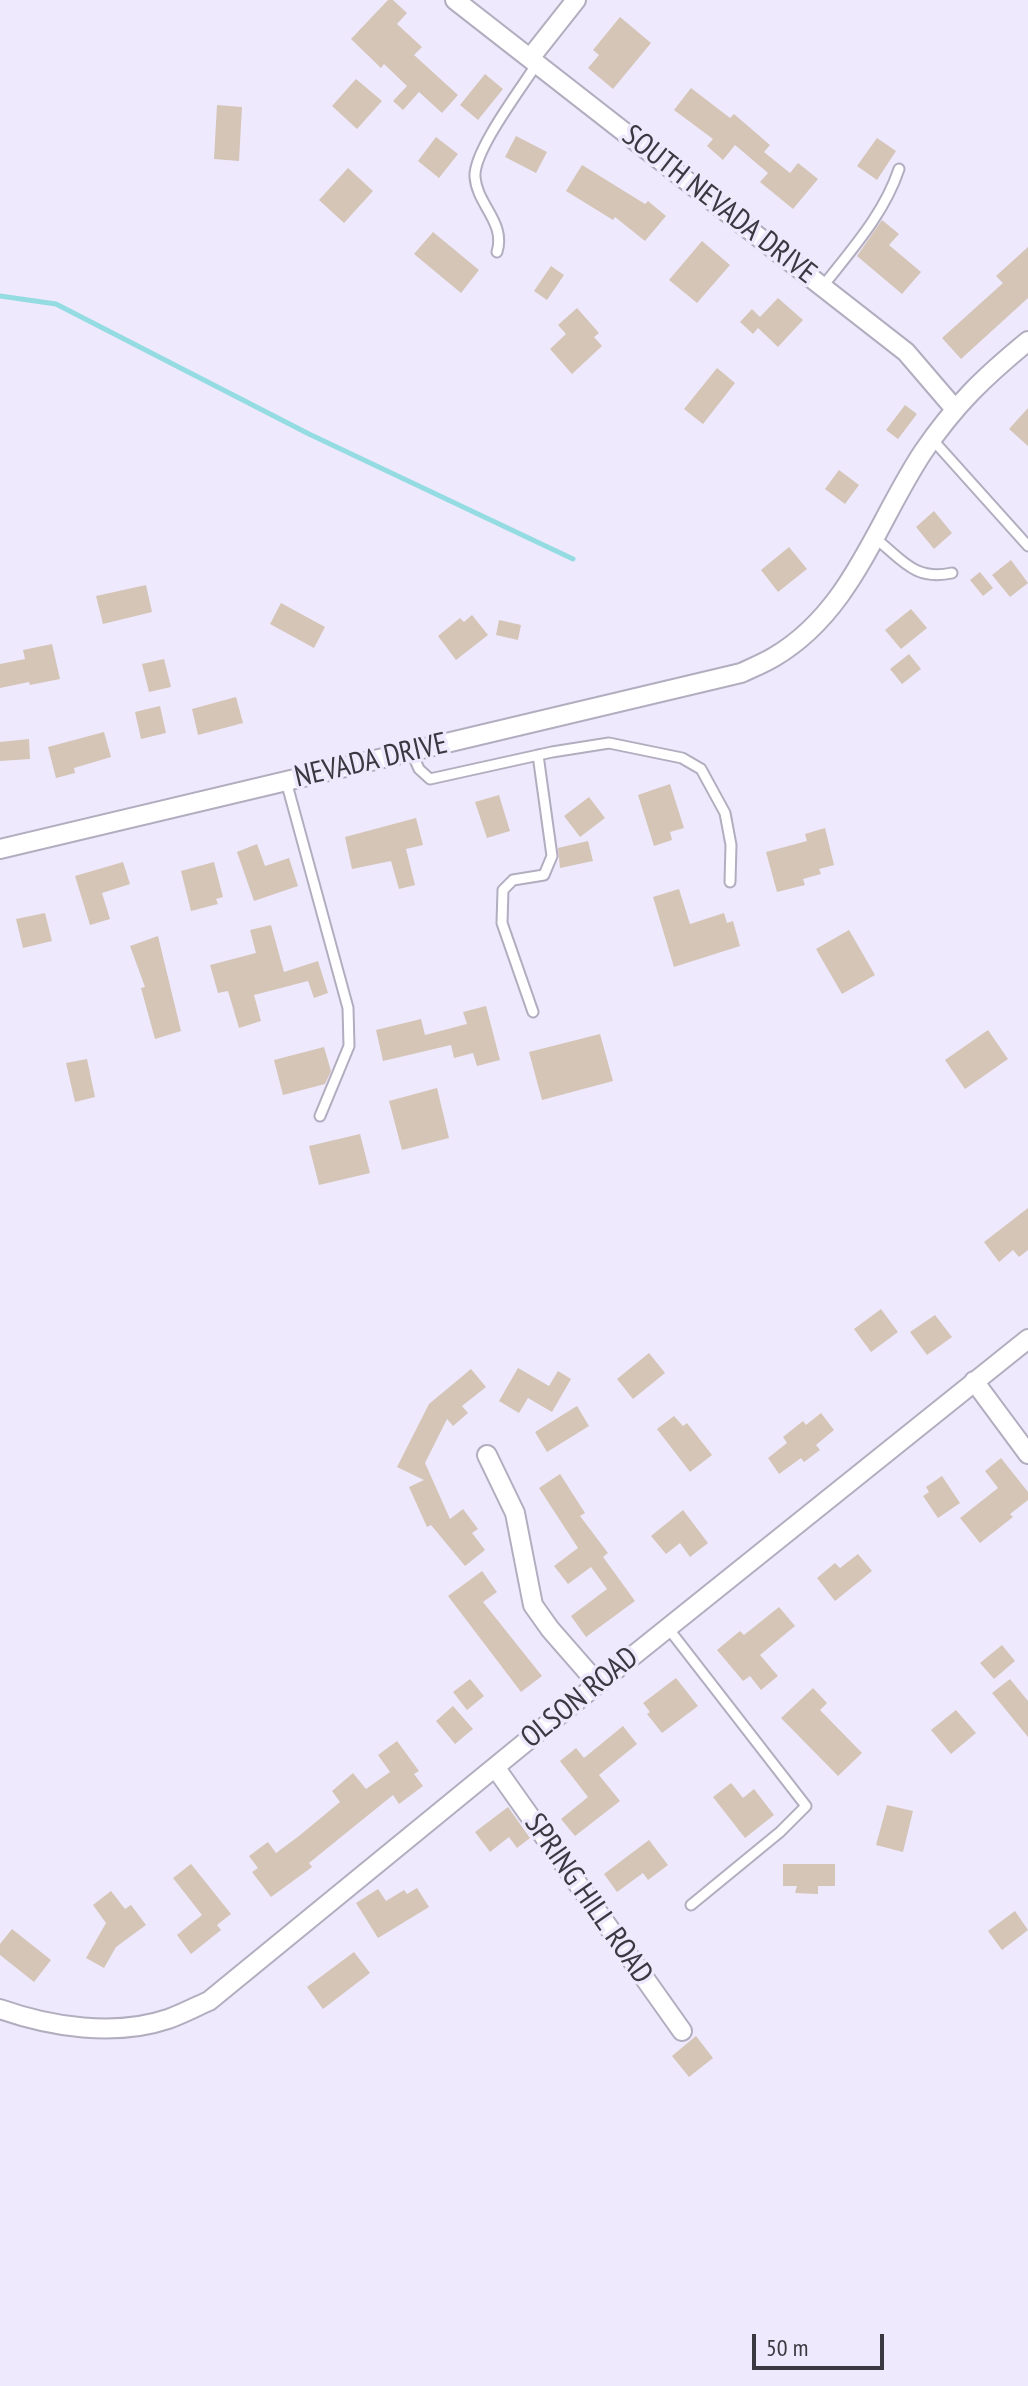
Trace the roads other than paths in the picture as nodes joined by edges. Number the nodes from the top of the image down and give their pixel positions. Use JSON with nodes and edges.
{"nodes":[{"id":1,"x":455,"y":0,"type":"edge"},
{"id":2,"x":576,"y":0,"type":"edge"},
{"id":3,"x":535,"y":60,"type":"junction"},
{"id":4,"x":899,"y":169,"type":"dead end"},
{"id":5,"x":497,"y":252,"type":"dead end"},
{"id":6,"x":823,"y":286,"type":"junction"},
{"id":7,"x":1028,"y":341,"type":"edge"},
{"id":8,"x":954,"y":408,"type":"junction"},
{"id":9,"x":932,"y":439,"type":"junction"},
{"id":10,"x":875,"y":538,"type":"junction"},
{"id":11,"x":1028,"y":546,"type":"edge"},
{"id":12,"x":952,"y":573,"type":"dead end"},
{"id":13,"x":411,"y":751,"type":"junction"},
{"id":14,"x":538,"y":755,"type":"junction"},
{"id":15,"x":286,"y":781,"type":"junction"},
{"id":16,"x":0,"y":849,"type":"edge"},
{"id":17,"x":730,"y":882,"type":"dead end"},
{"id":18,"x":533,"y":1012,"type":"dead end"},
{"id":19,"x":320,"y":1116,"type":"dead end"},
{"id":20,"x":1028,"y":1339,"type":"edge"},
{"id":21,"x":974,"y":1381,"type":"junction"},
{"id":22,"x":1028,"y":1454,"type":"edge"},
{"id":23,"x":487,"y":1455,"type":"dead end"},
{"id":24,"x":668,"y":1628,"type":"junction"},
{"id":25,"x":598,"y":1684,"type":"junction"},
{"id":26,"x":495,"y":1767,"type":"junction"},
{"id":27,"x":691,"y":1905,"type":"dead end"},
{"id":28,"x":0,"y":2009,"type":"edge"},
{"id":29,"x":682,"y":2031,"type":"dead end"}],
"edges":[{"from":1,"to":3,"type":"street","name":"SOUTH NEVADA DRIVE"},
{"from":2,"to":3,"type":"street"},
{"from":3,"to":5,"type":"lane"},
{"from":3,"to":6,"type":"street","name":"SOUTH NEVADA DRIVE"},
{"from":4,"to":6,"type":"lane"},
{"from":6,"to":8,"type":"street","name":"SOUTH NEVADA DRIVE"},
{"from":7,"to":8,"type":"street"},
{"from":8,"to":9,"type":"street"},
{"from":9,"to":10,"type":"street"},
{"from":9,"to":11,"type":"lane"},
{"from":10,"to":12,"type":"lane"},
{"from":10,"to":13,"type":"street","name":"NEVADA DRIVE"},
{"from":13,"to":14,"type":"lane"},
{"from":13,"to":15,"type":"street","name":"NEVADA DRIVE"},
{"from":14,"to":17,"type":"lane"},
{"from":14,"to":18,"type":"lane"},
{"from":15,"to":16,"type":"street","name":"NEVADA DRIVE"},
{"from":15,"to":19,"type":"lane"},
{"from":20,"to":21,"type":"street","name":"OLSON ROAD"},
{"from":21,"to":22,"type":"street"},
{"from":21,"to":24,"type":"street","name":"OLSON ROAD"},
{"from":23,"to":25,"type":"street"},
{"from":24,"to":25,"type":"street","name":"OLSON ROAD"},
{"from":24,"to":27,"type":"lane"},
{"from":25,"to":26,"type":"street","name":"OLSON ROAD"},
{"from":26,"to":28,"type":"street","name":"OLSON ROAD"},
{"from":26,"to":29,"type":"street","name":"SPRING HILL ROAD"}]}
